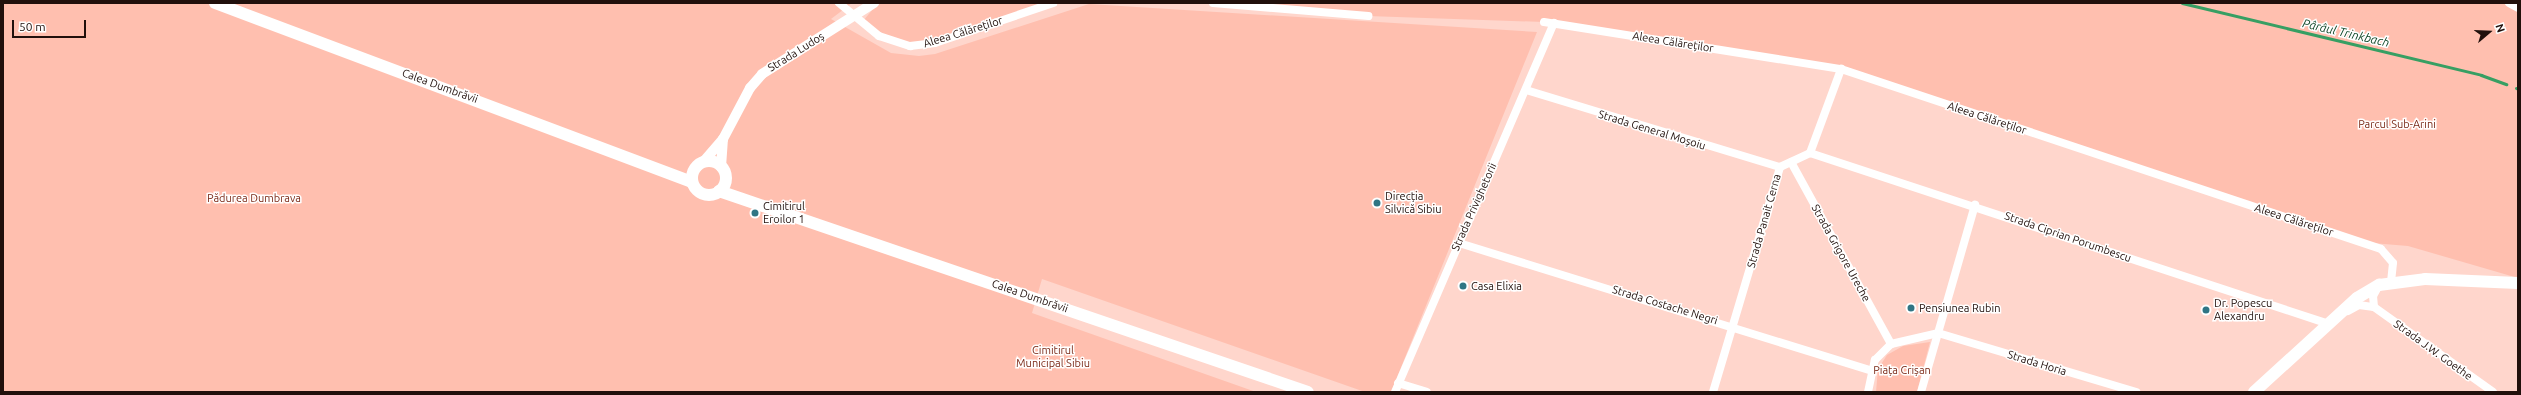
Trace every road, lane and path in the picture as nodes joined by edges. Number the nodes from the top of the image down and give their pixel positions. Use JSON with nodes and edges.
{"nodes":[{"id":1,"x":214,"y":3,"type":"edge"},
{"id":2,"x":839,"y":3,"type":"edge"},
{"id":3,"x":874,"y":3,"type":"edge"},
{"id":4,"x":1054,"y":3,"type":"edge"},
{"id":5,"x":1213,"y":3,"type":"edge"},
{"id":6,"x":2508,"y":3,"type":"edge"},
{"id":7,"x":2518,"y":8,"type":"edge"},
{"id":8,"x":855,"y":16,"type":"junction"},
{"id":9,"x":1368,"y":16,"type":"dead end"},
{"id":10,"x":1544,"y":22,"type":"dead end"},
{"id":11,"x":1554,"y":23,"type":"junction"},
{"id":12,"x":1841,"y":69,"type":"junction"},
{"id":13,"x":1526,"y":90,"type":"junction"},
{"id":14,"x":723,"y":139,"type":"junction"},
{"id":15,"x":1810,"y":153,"type":"junction"},
{"id":16,"x":1791,"y":162,"type":"junction"},
{"id":17,"x":700,"y":165,"type":"junction"},
{"id":18,"x":721,"y":167,"type":"junction"},
{"id":19,"x":1780,"y":167,"type":"junction"},
{"id":20,"x":665,"y":170,"type":"junction"},
{"id":21,"x":725,"y":180,"type":"junction"},
{"id":22,"x":692,"y":182,"type":"junction"},
{"id":23,"x":719,"y":191,"type":"junction"},
{"id":24,"x":753,"y":200,"type":"junction"},
{"id":25,"x":1975,"y":205,"type":"junction"},
{"id":26,"x":1458,"y":243,"type":"junction"},
{"id":27,"x":2385,"y":283,"type":"junction"},
{"id":28,"x":2518,"y":283,"type":"edge"},
{"id":29,"x":2374,"y":307,"type":"junction"},
{"id":30,"x":1733,"y":325,"type":"junction"},
{"id":31,"x":2325,"y":326,"type":"junction"},
{"id":32,"x":1938,"y":333,"type":"junction"},
{"id":33,"x":1891,"y":344,"type":"junction"},
{"id":34,"x":1870,"y":370,"type":"junction"},
{"id":35,"x":1398,"y":383,"type":"junction"},
{"id":36,"x":1308,"y":392,"type":"edge"},
{"id":37,"x":1395,"y":392,"type":"edge"},
{"id":38,"x":1427,"y":392,"type":"edge"},
{"id":39,"x":1712,"y":392,"type":"edge"},
{"id":40,"x":1868,"y":392,"type":"edge"},
{"id":41,"x":1921,"y":392,"type":"edge"},
{"id":42,"x":2136,"y":392,"type":"edge"},
{"id":43,"x":2254,"y":392,"type":"edge"},
{"id":44,"x":2493,"y":392,"type":"edge"}],
"edges":[{"from":1,"to":20,"type":"main road","name":"Calea Dumbrăvii"},
{"from":2,"to":8,"type":"street","name":"Aleea Călăreților"},
{"from":3,"to":8,"type":"street","name":"Strada Ludoș"},
{"from":4,"to":8,"type":"street","name":"Aleea Călăreților"},
{"from":5,"to":9,"type":"street"},
{"from":6,"to":7,"type":"street"},
{"from":8,"to":14,"type":"street","name":"Strada Ludoș"},
{"from":10,"to":11,"type":"street","name":"Aleea Călăreților"},
{"from":11,"to":12,"type":"street","name":"Aleea Călăreților"},
{"from":11,"to":13,"type":"street","name":"Strada Privighetorii"},
{"from":12,"to":15,"type":"street"},
{"from":12,"to":27,"type":"street","name":"Aleea Călăreților"},
{"from":13,"to":19,"type":"street","name":"Strada General Moșoiu"},
{"from":13,"to":26,"type":"street","name":"Strada Privighetorii"},
{"from":14,"to":17,"type":"street","name":"Strada Ludoș"},
{"from":14,"to":18,"type":"street","name":"Strada Ludoș"},
{"from":15,"to":16,"type":"street","name":"Strada Panait Cerna"},
{"from":15,"to":25,"type":"street","name":"Strada Ciprian Porumbescu"},
{"from":16,"to":19,"type":"street","name":"Strada Panait Cerna"},
{"from":16,"to":33,"type":"street","name":"Strada Grigore Ureche"},
{"from":17,"to":18,"type":"main road"},
{"from":17,"to":20,"type":"main road","name":"Calea Dumbrăvii"},
{"from":17,"to":22,"type":"main road"},
{"from":18,"to":21,"type":"main road"},
{"from":19,"to":30,"type":"street","name":"Strada Panait Cerna"},
{"from":20,"to":22,"type":"main road","name":"Calea Dumbrăvii"},
{"from":21,"to":23,"type":"main road"},
{"from":21,"to":24,"type":"main road","name":"Calea Dumbrăvii"},
{"from":22,"to":23,"type":"main road"},
{"from":23,"to":24,"type":"main road","name":"Calea Dumbrăvii"},
{"from":24,"to":36,"type":"main road","name":"Calea Dumbrăvii"},
{"from":25,"to":31,"type":"street","name":"Strada Ciprian Porumbescu"},
{"from":25,"to":32,"type":"street"},
{"from":26,"to":30,"type":"street","name":"Strada Costache Negri"},
{"from":26,"to":35,"type":"street","name":"Strada Privighetorii"},
{"from":27,"to":28,"type":"main road"},
{"from":27,"to":29,"type":"street"},
{"from":27,"to":31,"type":"main road"},
{"from":29,"to":31,"type":"street"},
{"from":29,"to":44,"type":"street","name":"Strada J.W. Goethe"},
{"from":30,"to":34,"type":"street","name":"Strada Costache Negri"},
{"from":30,"to":39,"type":"street","name":"Strada Panait Cerna"},
{"from":31,"to":43,"type":"main road"},
{"from":32,"to":33,"type":"street"},
{"from":32,"to":41,"type":"street"},
{"from":32,"to":42,"type":"street","name":"Strada Horia"},
{"from":33,"to":34,"type":"street"},
{"from":34,"to":40,"type":"street"},
{"from":35,"to":37,"type":"street","name":"Strada Privighetorii"},
{"from":35,"to":38,"type":"street"}]}
